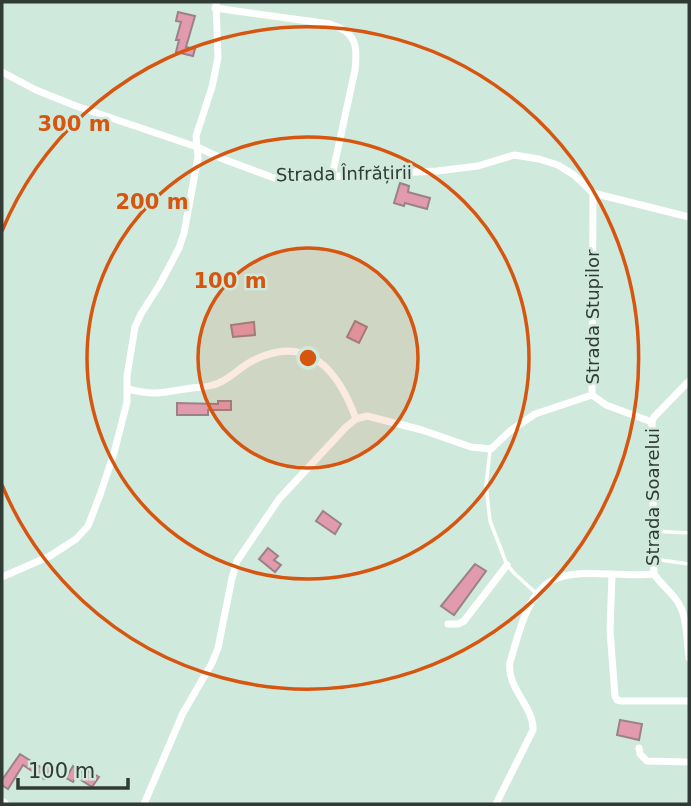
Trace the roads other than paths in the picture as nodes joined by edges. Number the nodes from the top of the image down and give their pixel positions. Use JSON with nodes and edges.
{"nodes":[{"id":1,"x":216,"y":5,"type":"edge"},
{"id":2,"x":2,"y":72,"type":"edge"},
{"id":3,"x":197,"y":147,"type":"junction"},
{"id":4,"x":332,"y":176,"type":"junction"},
{"id":5,"x":593,"y":193,"type":"junction"},
{"id":6,"x":689,"y":217,"type":"edge"},
{"id":7,"x":689,"y":381,"type":"edge"},
{"id":8,"x":128,"y":389,"type":"junction"},
{"id":9,"x":593,"y":395,"type":"junction"},
{"id":10,"x":356,"y":419,"type":"junction"},
{"id":11,"x":652,"y":422,"type":"junction"},
{"id":12,"x":491,"y":449,"type":"junction"},
{"id":13,"x":653,"y":530,"type":"junction"},
{"id":14,"x":689,"y":533,"type":"edge"},
{"id":15,"x":653,"y":559,"type":"junction"},
{"id":16,"x":689,"y":564,"type":"edge"},
{"id":17,"x":507,"y":565,"type":"junction"},
{"id":18,"x":612,"y":574,"type":"junction"},
{"id":19,"x":653,"y":574,"type":"junction"},
{"id":20,"x":2,"y":578,"type":"edge"},
{"id":21,"x":537,"y":594,"type":"junction"},
{"id":22,"x":448,"y":624,"type":"dead end"},
{"id":23,"x":689,"y":658,"type":"edge"},
{"id":24,"x":689,"y":701,"type":"edge"},
{"id":25,"x":639,"y":748,"type":"dead end"},
{"id":26,"x":689,"y":762,"type":"edge"},
{"id":27,"x":144,"y":804,"type":"edge"},
{"id":28,"x":496,"y":804,"type":"edge"}],
"edges":[{"from":1,"to":3,"type":"street"},
{"from":1,"to":4,"type":"street"},
{"from":2,"to":3,"type":"street","name":"Strada Înfrățirii"},
{"from":3,"to":4,"type":"street","name":"Strada Înfrățirii"},
{"from":3,"to":8,"type":"street"},
{"from":4,"to":5,"type":"street","name":"Strada Înfrățirii"},
{"from":5,"to":6,"type":"street","name":"Strada Înfrățirii"},
{"from":5,"to":9,"type":"street","name":"Strada Stupilor"},
{"from":7,"to":11,"type":"street","name":"Strada Soarelui"},
{"from":8,"to":10,"type":"street"},
{"from":8,"to":20,"type":"street"},
{"from":9,"to":11,"type":"street"},
{"from":9,"to":12,"type":"street","name":"Strada Stupilor"},
{"from":10,"to":12,"type":"street"},
{"from":10,"to":27,"type":"street"},
{"from":11,"to":13,"type":"street","name":"Strada Soarelui"},
{"from":12,"to":17,"type":"lane"},
{"from":13,"to":14,"type":"lane"},
{"from":13,"to":15,"type":"street","name":"Strada Soarelui"},
{"from":15,"to":16,"type":"lane"},
{"from":15,"to":19,"type":"street","name":"Strada Soarelui"},
{"from":17,"to":21,"type":"lane"},
{"from":17,"to":22,"type":"street"},
{"from":18,"to":19,"type":"street"},
{"from":18,"to":21,"type":"street"},
{"from":18,"to":24,"type":"street"},
{"from":19,"to":23,"type":"street","name":"Strada Soarelui"},
{"from":21,"to":28,"type":"street"},
{"from":25,"to":26,"type":"street"}]}
